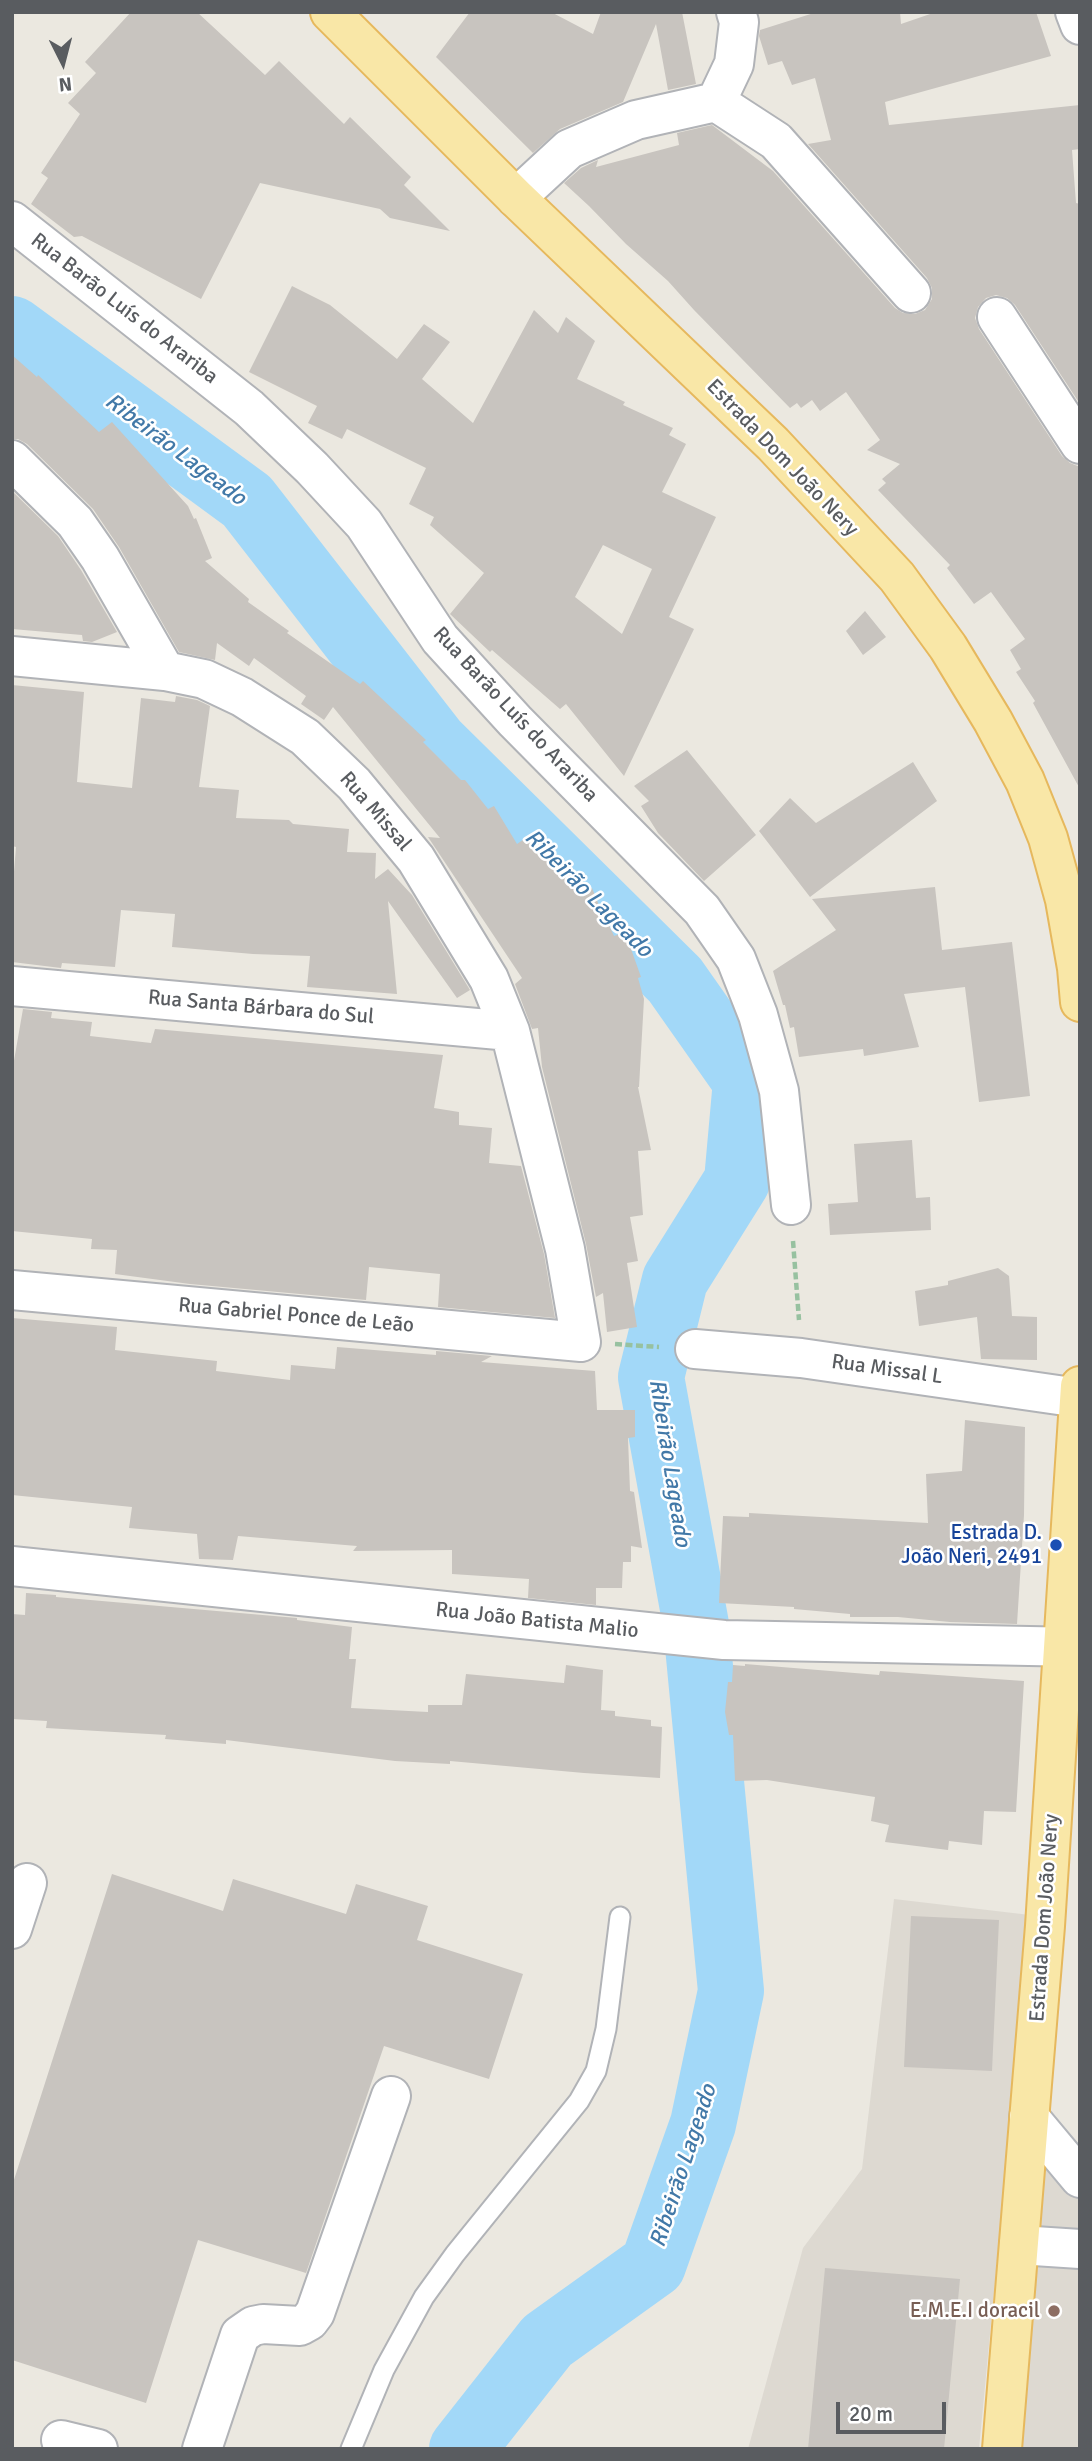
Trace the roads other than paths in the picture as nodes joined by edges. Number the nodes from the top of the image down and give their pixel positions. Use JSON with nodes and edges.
{"nodes":[{"id":1,"x":330,"y":12,"type":"edge"},
{"id":2,"x":736,"y":12,"type":"edge"},
{"id":3,"x":1075,"y":12,"type":"edge"},
{"id":4,"x":1080,"y":25,"type":"edge"},
{"id":5,"x":716,"y":102,"type":"junction"},
{"id":6,"x":516,"y":198,"type":"junction"},
{"id":7,"x":12,"y":221,"type":"edge"},
{"id":8,"x":911,"y":293,"type":"dead end"},
{"id":9,"x":997,"y":317,"type":"dead end"},
{"id":10,"x":1080,"y":444,"type":"edge"},
{"id":11,"x":12,"y":460,"type":"edge"},
{"id":12,"x":12,"y":656,"type":"edge"},
{"id":13,"x":165,"y":671,"type":"junction"},
{"id":14,"x":12,"y":986,"type":"edge"},
{"id":15,"x":1080,"y":1002,"type":"edge"},
{"id":16,"x":510,"y":1031,"type":"junction"},
{"id":17,"x":791,"y":1205,"type":"road end"},
{"id":18,"x":12,"y":1290,"type":"edge"},
{"id":19,"x":587,"y":1343,"type":"joint"},
{"id":20,"x":695,"y":1349,"type":"road end"},
{"id":21,"x":1080,"y":1386,"type":"edge"},
{"id":22,"x":1079,"y":1398,"type":"edge"},
{"id":23,"x":12,"y":1566,"type":"edge"},
{"id":24,"x":1072,"y":1647,"type":"edge"},
{"id":25,"x":27,"y":1883,"type":"dead end"},
{"id":26,"x":620,"y":1917,"type":"dead end"},
{"id":27,"x":12,"y":1929,"type":"edge"},
{"id":28,"x":391,"y":2096,"type":"dead end"},
{"id":29,"x":1030,"y":2117,"type":"junction"},
{"id":30,"x":1080,"y":2178,"type":"edge"},
{"id":31,"x":1019,"y":2245,"type":"junction"},
{"id":32,"x":1080,"y":2249,"type":"edge"},
{"id":33,"x":61,"y":2440,"type":"dead end"},
{"id":34,"x":98,"y":2449,"type":"edge"},
{"id":35,"x":202,"y":2449,"type":"edge"},
{"id":36,"x":351,"y":2449,"type":"edge"},
{"id":37,"x":1002,"y":2449,"type":"edge"}],
"edges":[{"from":1,"to":6,"type":"main road","name":"Estrada Dom João Nery"},
{"from":2,"to":5,"type":"street"},
{"from":3,"to":4,"type":"street"},
{"from":5,"to":6,"type":"street"},
{"from":5,"to":8,"type":"street"},
{"from":6,"to":15,"type":"main road","name":"Estrada Dom João Nery"},
{"from":7,"to":17,"type":"street","name":"Rua Barão Luís do Arariba"},
{"from":9,"to":10,"type":"street"},
{"from":11,"to":13,"type":"street"},
{"from":12,"to":13,"type":"street","name":"Rua Missal"},
{"from":13,"to":16,"type":"street","name":"Rua Missal"},
{"from":14,"to":16,"type":"street","name":"Rua Santa Bárbara do Sul"},
{"from":16,"to":19,"type":"street","name":"Rua Missal"},
{"from":18,"to":19,"type":"street","name":"Rua Gabriel Ponce de Leão"},
{"from":20,"to":22,"type":"street","name":"Rua Missal L"},
{"from":21,"to":22,"type":"main road","name":"Estrada Dom João Nery"},
{"from":22,"to":24,"type":"main road","name":"Estrada Dom João Nery"},
{"from":23,"to":24,"type":"street","name":"Rua João Batista Malio"},
{"from":24,"to":29,"type":"main road","name":"Estrada Dom João Nery"},
{"from":25,"to":27,"type":"street"},
{"from":26,"to":36,"type":"lane"},
{"from":28,"to":35,"type":"street"},
{"from":29,"to":30,"type":"street"},
{"from":29,"to":31,"type":"main road","name":"Estrada Dom João Nery"},
{"from":31,"to":32,"type":"street"},
{"from":31,"to":37,"type":"main road","name":"Estrada Dom João Nery"},
{"from":33,"to":34,"type":"street"}]}
